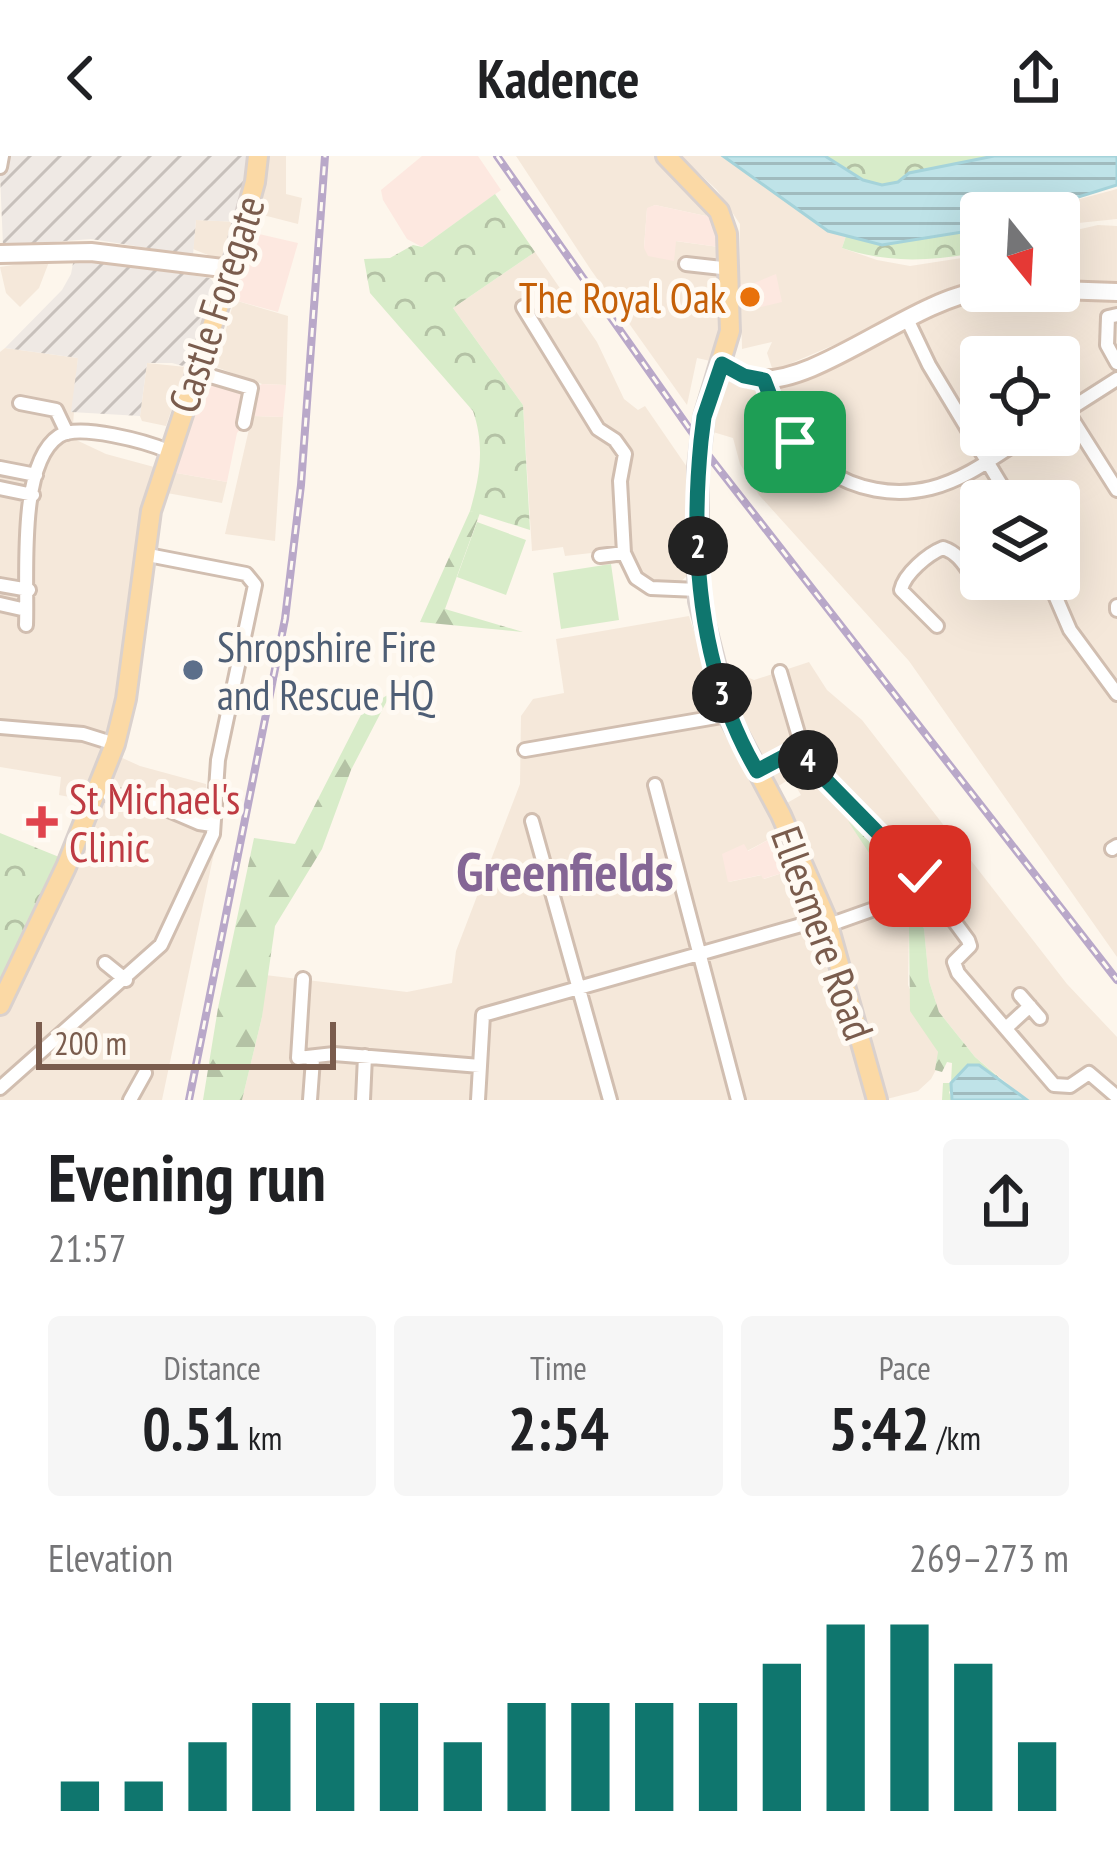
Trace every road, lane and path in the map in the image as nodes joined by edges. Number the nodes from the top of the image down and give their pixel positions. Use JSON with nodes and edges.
{"nodes":[{"id":1,"x":2,"y":156,"type":"edge"},
{"id":2,"x":258,"y":156,"type":"edge"},
{"id":3,"x":666,"y":156,"type":"edge"},
{"id":4,"x":0,"y":167,"type":"edge"},
{"id":5,"x":0,"y":254,"type":"edge"},
{"id":6,"x":686,"y":264,"type":"dead end"},
{"id":7,"x":231,"y":269,"type":"junction"},
{"id":8,"x":730,"y":269,"type":"junction"},
{"id":9,"x":1080,"y":291,"type":"edge"},
{"id":10,"x":1117,"y":292,"type":"edge"},
{"id":11,"x":960,"y":296,"type":"edge"},
{"id":12,"x":523,"y":307,"type":"dead end"},
{"id":13,"x":1117,"y":315,"type":"edge"},
{"id":14,"x":907,"y":319,"type":"junction"},
{"id":15,"x":1117,"y":363,"type":"edge"},
{"id":16,"x":722,"y":364,"type":"junction"},
{"id":17,"x":196,"y":372,"type":"junction"},
{"id":18,"x":1117,"y":379,"type":"edge"},
{"id":19,"x":764,"y":380,"type":"junction"},
{"id":20,"x":20,"y":403,"type":"dead end"},
{"id":21,"x":1080,"y":403,"type":"edge"},
{"id":22,"x":244,"y":423,"type":"dead end"},
{"id":23,"x":67,"y":433,"type":"junction"},
{"id":24,"x":1080,"y":438,"type":"edge"},
{"id":25,"x":168,"y":452,"type":"junction"},
{"id":26,"x":996,"y":456,"type":"edge"},
{"id":27,"x":988,"y":461,"type":"junction"},
{"id":28,"x":0,"y":468,"type":"edge"},
{"id":29,"x":36,"y":475,"type":"junction"},
{"id":30,"x":999,"y":480,"type":"edge"},
{"id":31,"x":0,"y":488,"type":"edge"},
{"id":32,"x":1117,"y":490,"type":"edge"},
{"id":33,"x":33,"y":495,"type":"junction"},
{"id":34,"x":625,"y":553,"type":"junction"},
{"id":35,"x":143,"y":554,"type":"junction"},
{"id":36,"x":600,"y":556,"type":"dead end"},
{"id":37,"x":960,"y":562,"type":"edge"},
{"id":38,"x":0,"y":585,"type":"edge"},
{"id":39,"x":28,"y":590,"type":"junction"},
{"id":40,"x":698,"y":590,"type":"junction"},
{"id":41,"x":1057,"y":600,"type":"edge"},
{"id":42,"x":936,"y":601,"type":"dead end"},
{"id":43,"x":0,"y":604,"type":"edge"},
{"id":44,"x":924,"y":611,"type":"junction"},
{"id":45,"x":938,"y":626,"type":"dead end"},
{"id":46,"x":800,"y":681,"type":"dead end"},
{"id":47,"x":1117,"y":694,"type":"edge"},
{"id":48,"x":728,"y":715,"type":"junction"},
{"id":49,"x":0,"y":727,"type":"edge"},
{"id":50,"x":115,"y":744,"type":"junction"},
{"id":51,"x":802,"y":747,"type":"junction"},
{"id":52,"x":525,"y":750,"type":"dead end"},
{"id":53,"x":757,"y":771,"type":"junction"},
{"id":54,"x":655,"y":785,"type":"dead end"},
{"id":55,"x":109,"y":795,"type":"dead end"},
{"id":56,"x":532,"y":821,"type":"dead end"},
{"id":57,"x":212,"y":825,"type":"junction"},
{"id":58,"x":891,"y":903,"type":"dead end"},
{"id":59,"x":828,"y":921,"type":"junction"},
{"id":60,"x":700,"y":955,"type":"junction"},
{"id":61,"x":104,"y":963,"type":"dead end"},
{"id":62,"x":126,"y":980,"type":"junction"},
{"id":63,"x":303,"y":980,"type":"dead end"},
{"id":64,"x":579,"y":988,"type":"junction"},
{"id":65,"x":1020,"y":994,"type":"dead end"},
{"id":66,"x":0,"y":1005,"type":"edge"},
{"id":67,"x":1006,"y":1028,"type":"junction"},
{"id":68,"x":365,"y":1056,"type":"junction"},
{"id":69,"x":313,"y":1059,"type":"junction"},
{"id":70,"x":480,"y":1066,"type":"junction"},
{"id":71,"x":145,"y":1073,"type":"dead end"},
{"id":72,"x":0,"y":1088,"type":"edge"},
{"id":73,"x":1117,"y":1097,"type":"edge"},
{"id":74,"x":130,"y":1100,"type":"edge"},
{"id":75,"x":310,"y":1100,"type":"edge"},
{"id":76,"x":362,"y":1100,"type":"edge"},
{"id":77,"x":478,"y":1100,"type":"edge"},
{"id":78,"x":610,"y":1100,"type":"edge"},
{"id":79,"x":738,"y":1100,"type":"edge"},
{"id":80,"x":878,"y":1100,"type":"edge"}],
"edges":[{"from":1,"to":4,"type":"street"},
{"from":2,"to":7,"type":"main road","name":"Castle Foregate"},
{"from":3,"to":8,"type":"main road","name":"Ellesmere Road"},
{"from":5,"to":7,"type":"main road"},
{"from":6,"to":8,"type":"street"},
{"from":7,"to":17,"type":"main road","name":"Castle Foregate"},
{"from":8,"to":16,"type":"main road","name":"Ellesmere Road"},
{"from":9,"to":10,"type":"main road"},
{"from":11,"to":14,"type":"main road"},
{"from":12,"to":34,"type":"street"},
{"from":13,"to":15,"type":"street"},
{"from":14,"to":19,"type":"main road"},
{"from":14,"to":27,"type":"street"},
{"from":16,"to":19,"type":"main road"},
{"from":16,"to":40,"type":"main road","name":"Ellesmere Road","bridge":true},
{"from":17,"to":22,"type":"street"},
{"from":17,"to":25,"type":"main road","name":"Castle Foregate"},
{"from":18,"to":21,"type":"street"},
{"from":19,"to":27,"type":"street"},
{"from":20,"to":23,"type":"street"},
{"from":23,"to":25,"type":"street"},
{"from":23,"to":29,"type":"street"},
{"from":24,"to":32,"type":"street"},
{"from":25,"to":35,"type":"main road","name":"Castle Foregate"},
{"from":26,"to":27,"type":"street"},
{"from":27,"to":30,"type":"street"},
{"from":28,"to":29,"type":"street"},
{"from":29,"to":33,"type":"street"},
{"from":31,"to":33,"type":"street"},
{"from":33,"to":39,"type":"street"},
{"from":34,"to":36,"type":"street"},
{"from":34,"to":40,"type":"street"},
{"from":35,"to":50,"type":"main road","name":"Castle Foregate"},
{"from":35,"to":57,"type":"street"},
{"from":37,"to":44,"type":"street"},
{"from":38,"to":39,"type":"street"},
{"from":39,"to":43,"type":"street"},
{"from":40,"to":48,"type":"main road","name":"Ellesmere Road"},
{"from":41,"to":47,"type":"street"},
{"from":42,"to":44,"type":"street"},
{"from":44,"to":45,"type":"street"},
{"from":46,"to":51,"type":"street"},
{"from":48,"to":52,"type":"street"},
{"from":48,"to":53,"type":"main road","name":"Ellesmere Road"},
{"from":49,"to":50,"type":"street"},
{"from":50,"to":66,"type":"main road","name":"Castle Foregate"},
{"from":51,"to":53,"type":"street"},
{"from":51,"to":67,"type":"street"},
{"from":53,"to":59,"type":"main road","name":"Ellesmere Road"},
{"from":54,"to":60,"type":"street"},
{"from":55,"to":57,"type":"street"},
{"from":56,"to":64,"type":"street"},
{"from":57,"to":62,"type":"street"},
{"from":58,"to":59,"type":"street"},
{"from":59,"to":60,"type":"street"},
{"from":59,"to":80,"type":"main road","name":"Ellesmere Road"},
{"from":60,"to":64,"type":"street"},
{"from":60,"to":79,"type":"street"},
{"from":61,"to":62,"type":"street"},
{"from":62,"to":72,"type":"street"},
{"from":63,"to":69,"type":"street"},
{"from":64,"to":70,"type":"street"},
{"from":64,"to":78,"type":"street"},
{"from":65,"to":67,"type":"street"},
{"from":67,"to":73,"type":"street"},
{"from":68,"to":69,"type":"street"},
{"from":68,"to":70,"type":"street"},
{"from":68,"to":76,"type":"street"},
{"from":69,"to":75,"type":"street"},
{"from":70,"to":77,"type":"street"},
{"from":71,"to":74,"type":"street"}]}
